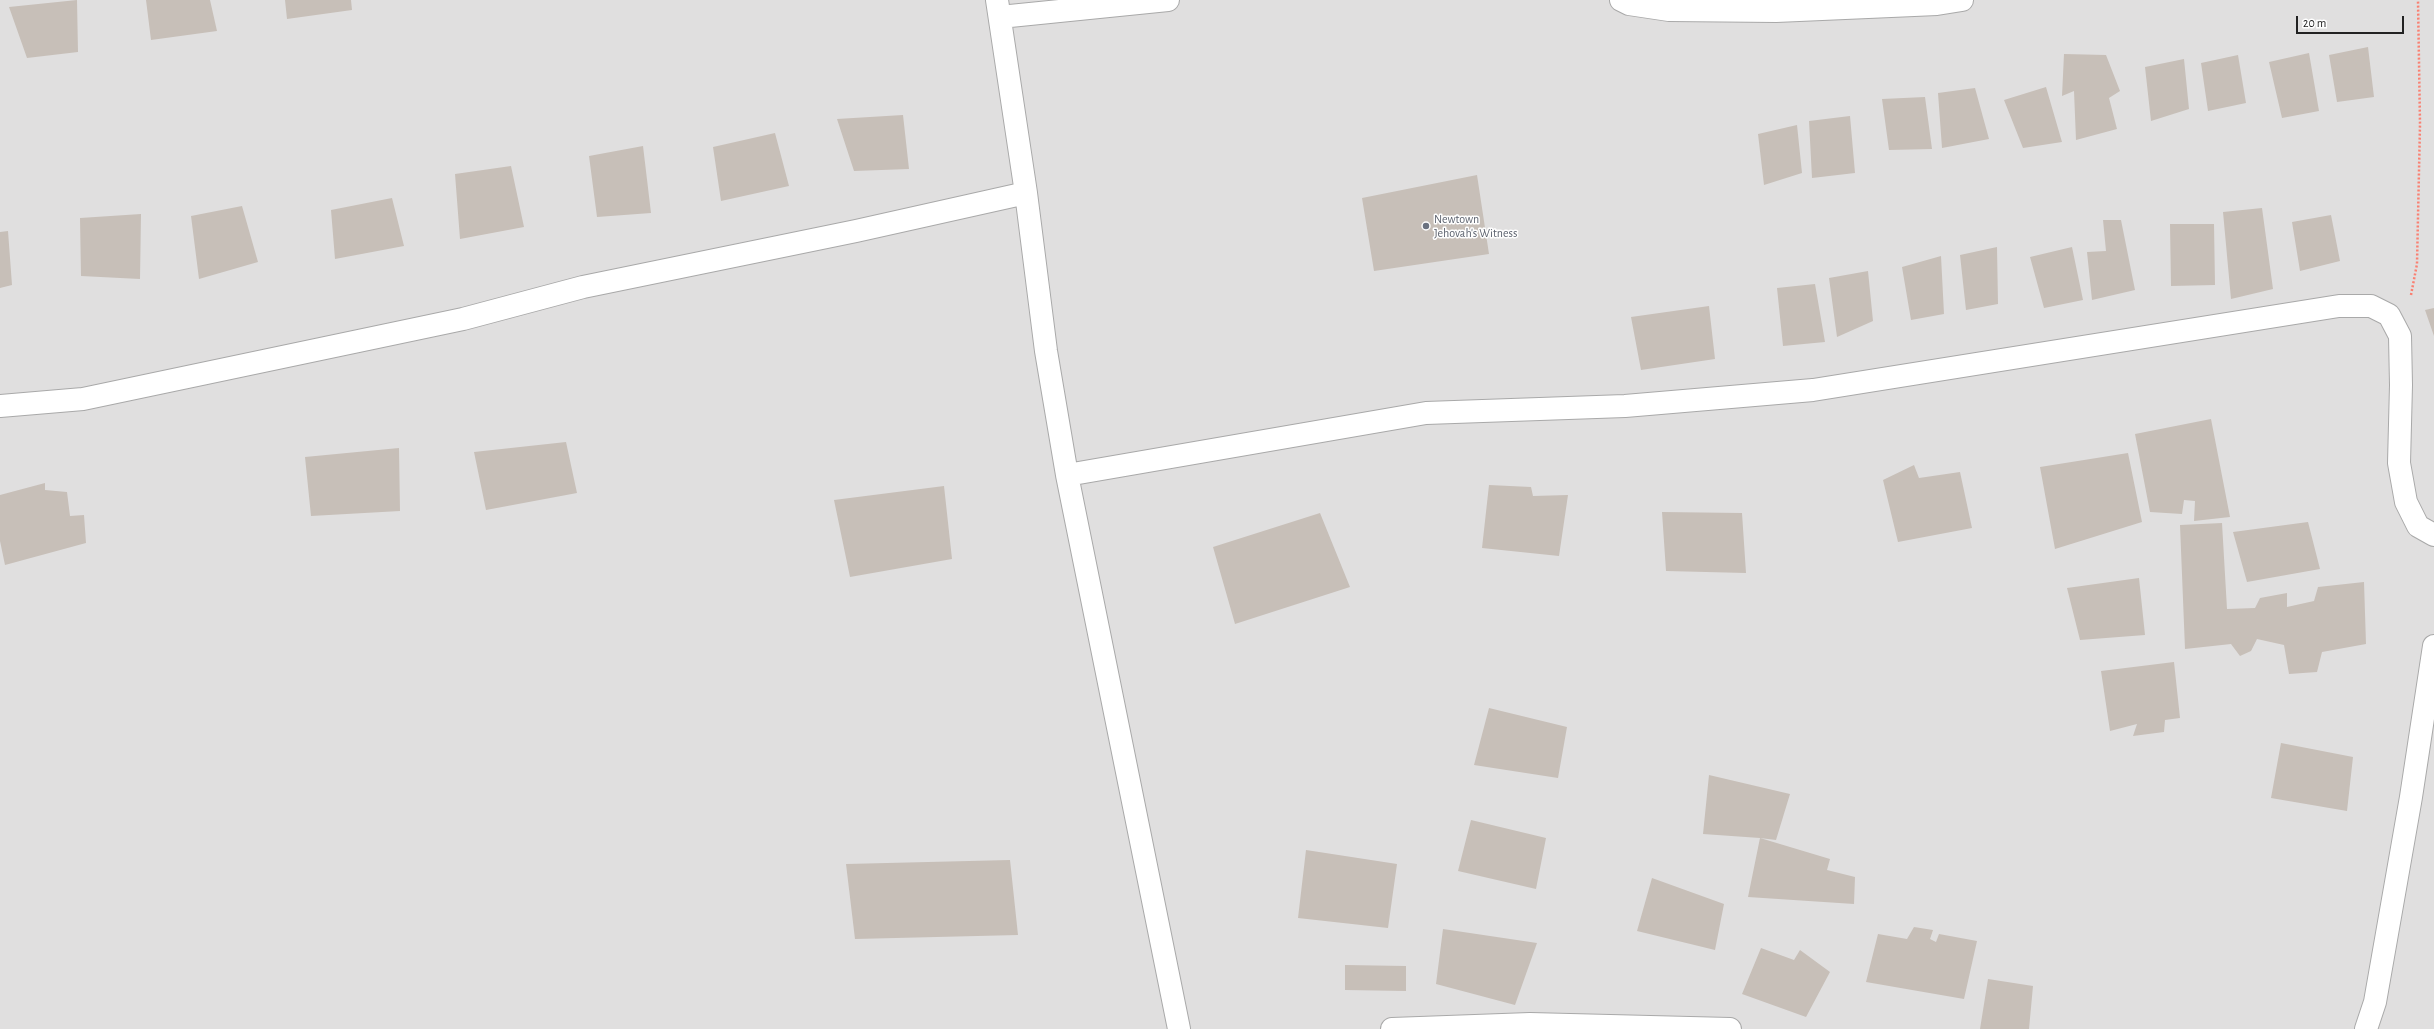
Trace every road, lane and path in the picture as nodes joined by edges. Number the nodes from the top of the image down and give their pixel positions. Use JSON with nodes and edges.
{"nodes":[{"id":1,"x":1168,"y":0,"type":"edge"},
{"id":2,"x":1621,"y":0,"type":"edge"},
{"id":3,"x":1962,"y":0,"type":"edge"},
{"id":4,"x":2418,"y":0,"type":"edge"},
{"id":5,"x":998,"y":9,"type":"edge"},
{"id":6,"x":1026,"y":193,"type":"junction"},
{"id":7,"x":2400,"y":336,"type":"junction"},
{"id":8,"x":0,"y":406,"type":"edge"},
{"id":9,"x":1067,"y":475,"type":"junction"},
{"id":10,"x":2434,"y":535,"type":"edge"},
{"id":11,"x":2434,"y":646,"type":"edge"},
{"id":12,"x":1179,"y":1029,"type":"edge"},
{"id":13,"x":1392,"y":1029,"type":"edge"},
{"id":14,"x":1730,"y":1029,"type":"edge"},
{"id":15,"x":2366,"y":1029,"type":"edge"}],
"edges":[{"from":1,"to":5,"type":"street"},
{"from":2,"to":3,"type":"street"},
{"from":4,"to":7,"type":"path"},
{"from":5,"to":6,"type":"street"},
{"from":6,"to":8,"type":"street"},
{"from":6,"to":9,"type":"street"},
{"from":7,"to":9,"type":"street"},
{"from":7,"to":10,"type":"street"},
{"from":9,"to":12,"type":"street"},
{"from":11,"to":15,"type":"street"},
{"from":13,"to":14,"type":"street"}]}
